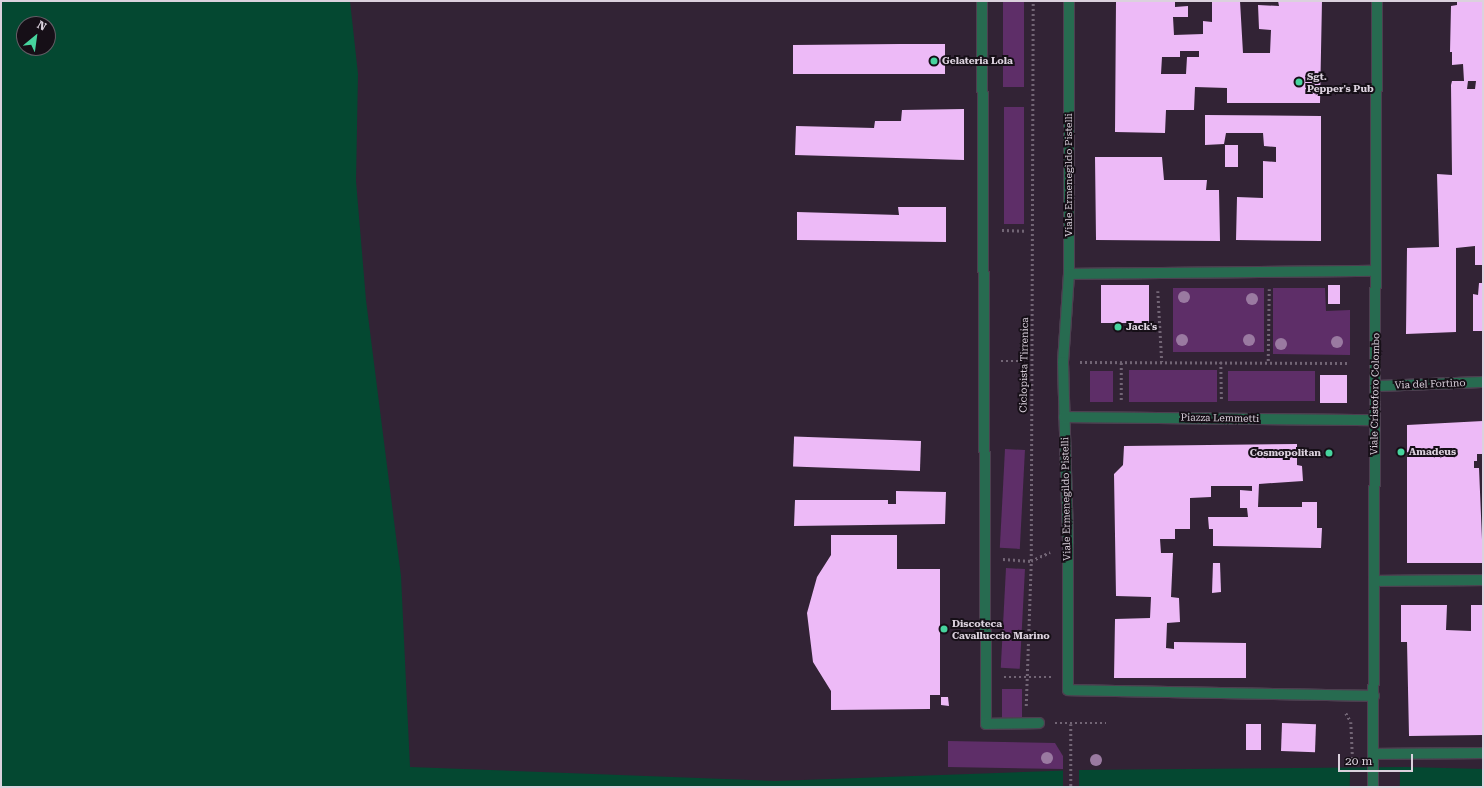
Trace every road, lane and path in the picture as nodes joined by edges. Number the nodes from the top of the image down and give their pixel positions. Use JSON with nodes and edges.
{"nodes":[{"id":1,"x":982,"y":1,"type":"edge"},
{"id":2,"x":1033,"y":1,"type":"edge"},
{"id":3,"x":1069,"y":1,"type":"edge"},
{"id":4,"x":1377,"y":1,"type":"edge"},
{"id":5,"x":982,"y":229,"type":"junction"},
{"id":6,"x":1025,"y":231,"type":"dead end"},
{"id":7,"x":1269,"y":272,"type":"junction"},
{"id":8,"x":1376,"y":272,"type":"junction"},
{"id":9,"x":1157,"y":273,"type":"junction"},
{"id":10,"x":1069,"y":274,"type":"junction"},
{"id":11,"x":1268,"y":361,"type":"junction"},
{"id":12,"x":1080,"y":362,"type":"dead end"},
{"id":13,"x":1121,"y":362,"type":"junction"},
{"id":14,"x":1162,"y":362,"type":"junction"},
{"id":15,"x":1221,"y":362,"type":"junction"},
{"id":16,"x":1349,"y":363,"type":"dead end"},
{"id":17,"x":1483,"y":382,"type":"edge"},
{"id":18,"x":1376,"y":386,"type":"junction"},
{"id":19,"x":1120,"y":406,"type":"dead end"},
{"id":20,"x":1222,"y":406,"type":"dead end"},
{"id":21,"x":1064,"y":417,"type":"junction"},
{"id":22,"x":1376,"y":420,"type":"junction"},
{"id":23,"x":1068,"y":544,"type":"junction"},
{"id":24,"x":984,"y":558,"type":"junction"},
{"id":25,"x":1031,"y":561,"type":"junction"},
{"id":26,"x":1483,"y":580,"type":"edge"},
{"id":27,"x":1374,"y":581,"type":"junction"},
{"id":28,"x":1027,"y":677,"type":"junction"},
{"id":29,"x":1067,"y":677,"type":"junction"},
{"id":30,"x":985,"y":678,"type":"junction"},
{"id":31,"x":1374,"y":696,"type":"junction"},
{"id":32,"x":1039,"y":723,"type":"joint"},
{"id":33,"x":1106,"y":723,"type":"dead end"},
{"id":34,"x":1483,"y":753,"type":"edge"},
{"id":35,"x":1374,"y":754,"type":"junction"},
{"id":36,"x":1071,"y":787,"type":"edge"},
{"id":37,"x":1374,"y":787,"type":"edge"}],
"edges":[{"from":1,"to":5,"type":"street"},
{"from":2,"to":25,"type":"path","name":"Ciclopista Tirrenica"},
{"from":3,"to":10,"type":"street","name":"Viale Ermenegildo Pistelli"},
{"from":4,"to":8,"type":"street","name":"Viale Cristoforo Colombo"},
{"from":5,"to":6,"type":"path"},
{"from":5,"to":24,"type":"street"},
{"from":7,"to":8,"type":"street"},
{"from":7,"to":9,"type":"street"},
{"from":7,"to":11,"type":"path"},
{"from":8,"to":18,"type":"street","name":"Viale Cristoforo Colombo"},
{"from":9,"to":10,"type":"street"},
{"from":9,"to":14,"type":"path"},
{"from":10,"to":21,"type":"street","name":"Viale Ermenegildo Pistelli"},
{"from":11,"to":15,"type":"path"},
{"from":11,"to":16,"type":"path"},
{"from":12,"to":13,"type":"path"},
{"from":13,"to":14,"type":"path"},
{"from":13,"to":19,"type":"path"},
{"from":14,"to":15,"type":"path"},
{"from":15,"to":20,"type":"path"},
{"from":17,"to":18,"type":"street","name":"Via del Fortino"},
{"from":18,"to":22,"type":"street","name":"Viale Cristoforo Colombo"},
{"from":21,"to":22,"type":"street","name":"Piazza Lemmetti"},
{"from":21,"to":23,"type":"street","name":"Viale Ermenegildo Pistelli"},
{"from":22,"to":27,"type":"street","name":"Viale Cristoforo Colombo"},
{"from":23,"to":25,"type":"path"},
{"from":23,"to":29,"type":"street","name":"Viale Ermenegildo Pistelli"},
{"from":24,"to":25,"type":"path"},
{"from":24,"to":30,"type":"street"},
{"from":25,"to":28,"type":"path","name":"Ciclopista Tirrenica"},
{"from":26,"to":27,"type":"street"},
{"from":27,"to":31,"type":"street","name":"Viale Cristoforo Colombo"},
{"from":28,"to":29,"type":"path"},
{"from":28,"to":30,"type":"path"},
{"from":28,"to":32,"type":"path","name":"Ciclopista Tirrenica"},
{"from":29,"to":31,"type":"street"},
{"from":30,"to":32,"type":"street"},
{"from":31,"to":35,"type":"street","name":"Viale Cristoforo Colombo"},
{"from":33,"to":36,"type":"path"},
{"from":34,"to":35,"type":"street"},
{"from":35,"to":37,"type":"street","name":"Viale Cristoforo Colombo"}]}
